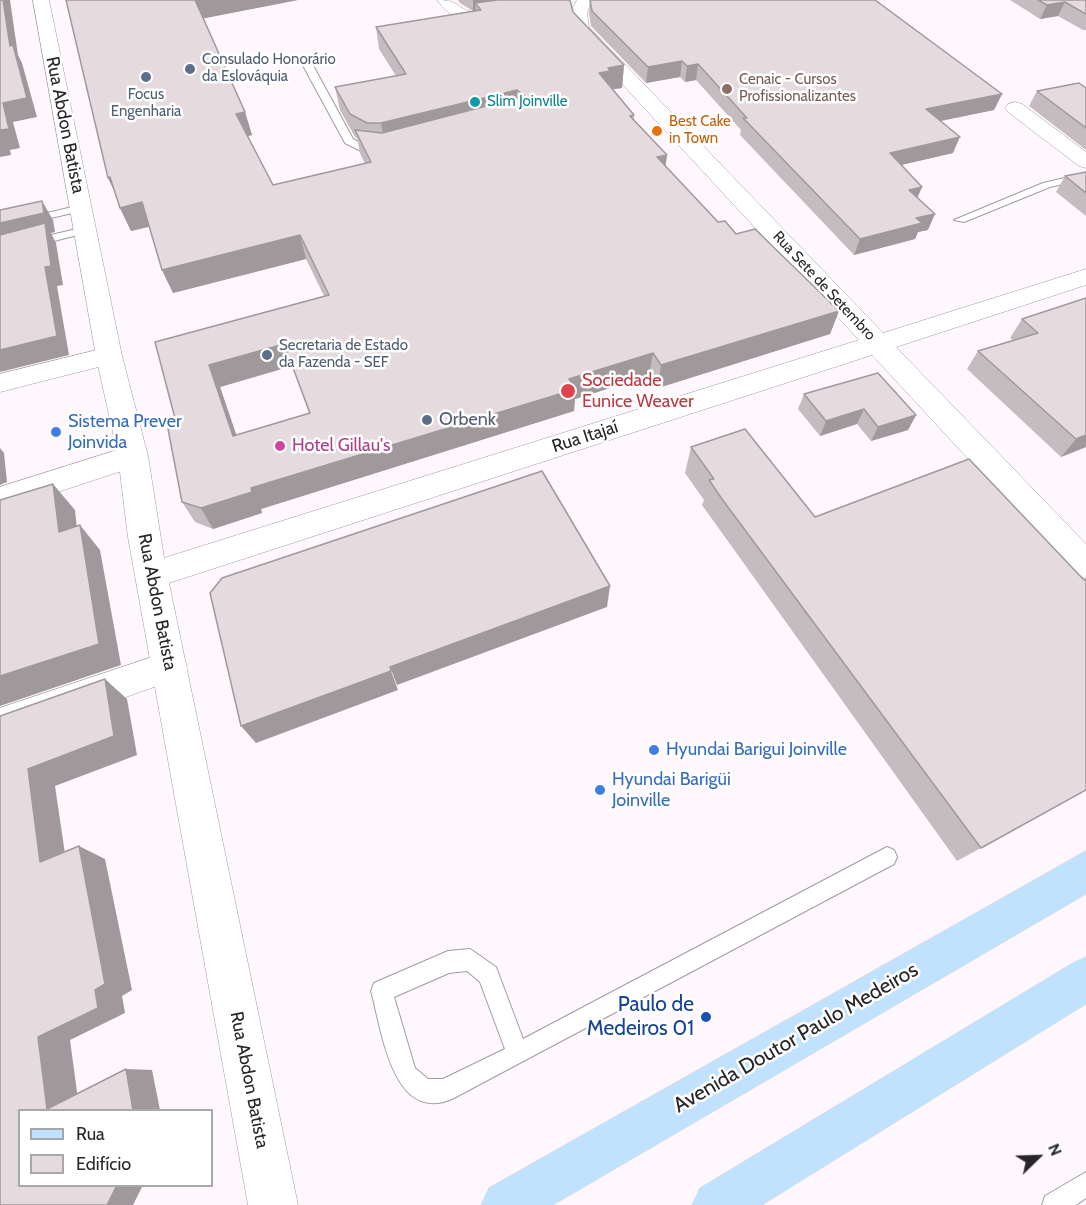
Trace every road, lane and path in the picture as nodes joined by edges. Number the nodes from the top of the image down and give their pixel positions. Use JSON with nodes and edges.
{"nodes":[{"id":1,"x":41,"y":0,"type":"edge"},
{"id":2,"x":445,"y":0,"type":"edge"},
{"id":3,"x":591,"y":1,"type":"edge"},
{"id":4,"x":517,"y":12,"type":"edge"},
{"id":5,"x":580,"y":28,"type":"junction"},
{"id":6,"x":304,"y":58,"type":"dead end"},
{"id":7,"x":1015,"y":108,"type":"dead end"},
{"id":8,"x":397,"y":148,"type":"edge"},
{"id":9,"x":1086,"y":162,"type":"edge"},
{"id":10,"x":1086,"y":176,"type":"edge"},
{"id":11,"x":83,"y":219,"type":"junction"},
{"id":12,"x":960,"y":220,"type":"dead end"},
{"id":13,"x":0,"y":227,"type":"edge"},
{"id":14,"x":0,"y":251,"type":"edge"},
{"id":15,"x":1086,"y":277,"type":"edge"},
{"id":16,"x":877,"y":344,"type":"junction"},
{"id":17,"x":110,"y":356,"type":"junction"},
{"id":18,"x":0,"y":383,"type":"edge"},
{"id":19,"x":133,"y":456,"type":"junction"},
{"id":20,"x":0,"y":499,"type":"edge"},
{"id":21,"x":1086,"y":565,"type":"edge"},
{"id":22,"x":152,"y":575,"type":"junction"},
{"id":23,"x":170,"y":666,"type":"junction"},
{"id":24,"x":0,"y":725,"type":"edge"},
{"id":25,"x":887,"y":857,"type":"dead end"},
{"id":26,"x":1086,"y":871,"type":"edge"},
{"id":27,"x":1086,"y":979,"type":"edge"},
{"id":28,"x":518,"y":1054,"type":"junction"},
{"id":29,"x":1086,"y":1184,"type":"edge"},
{"id":30,"x":273,"y":1205,"type":"edge"},
{"id":31,"x":506,"y":1205,"type":"edge"},
{"id":32,"x":717,"y":1205,"type":"edge"},
{"id":33,"x":1054,"y":1205,"type":"edge"}],
"edges":[{"from":1,"to":11,"type":"main road","name":"Rua Abdon Batista"},
{"from":2,"to":4,"type":"main road"},
{"from":3,"to":5,"type":"main road"},
{"from":3,"to":5,"type":"main road"},
{"from":5,"to":16,"type":"main road","name":"Rua Sete de Setembro"},
{"from":6,"to":8,"type":"lane"},
{"from":7,"to":9,"type":"main road"},
{"from":10,"to":12,"type":"lane"},
{"from":11,"to":13,"type":"lane"},
{"from":11,"to":14,"type":"lane"},
{"from":11,"to":17,"type":"main road","name":"Rua Abdon Batista"},
{"from":15,"to":16,"type":"main road","name":"Rua Itajaí"},
{"from":16,"to":21,"type":"main road","name":"Rua Sete de Setembro"},
{"from":16,"to":22,"type":"main road","name":"Rua Itajaí"},
{"from":17,"to":18,"type":"main road"},
{"from":17,"to":19,"type":"main road","name":"Rua Abdon Batista"},
{"from":19,"to":20,"type":"main road"},
{"from":19,"to":22,"type":"main road","name":"Rua Abdon Batista"},
{"from":22,"to":23,"type":"main road","name":"Rua Abdon Batista"},
{"from":23,"to":24,"type":"main road"},
{"from":23,"to":30,"type":"main road","name":"Rua Abdon Batista"},
{"from":25,"to":28,"type":"lane"},
{"from":26,"to":31,"type":"main road","name":"Avenida Doutor Paulo Medeiros"},
{"from":27,"to":32,"type":"main road"},
{"from":28,"to":28,"type":"lane"},
{"from":29,"to":33,"type":"lane"}]}
